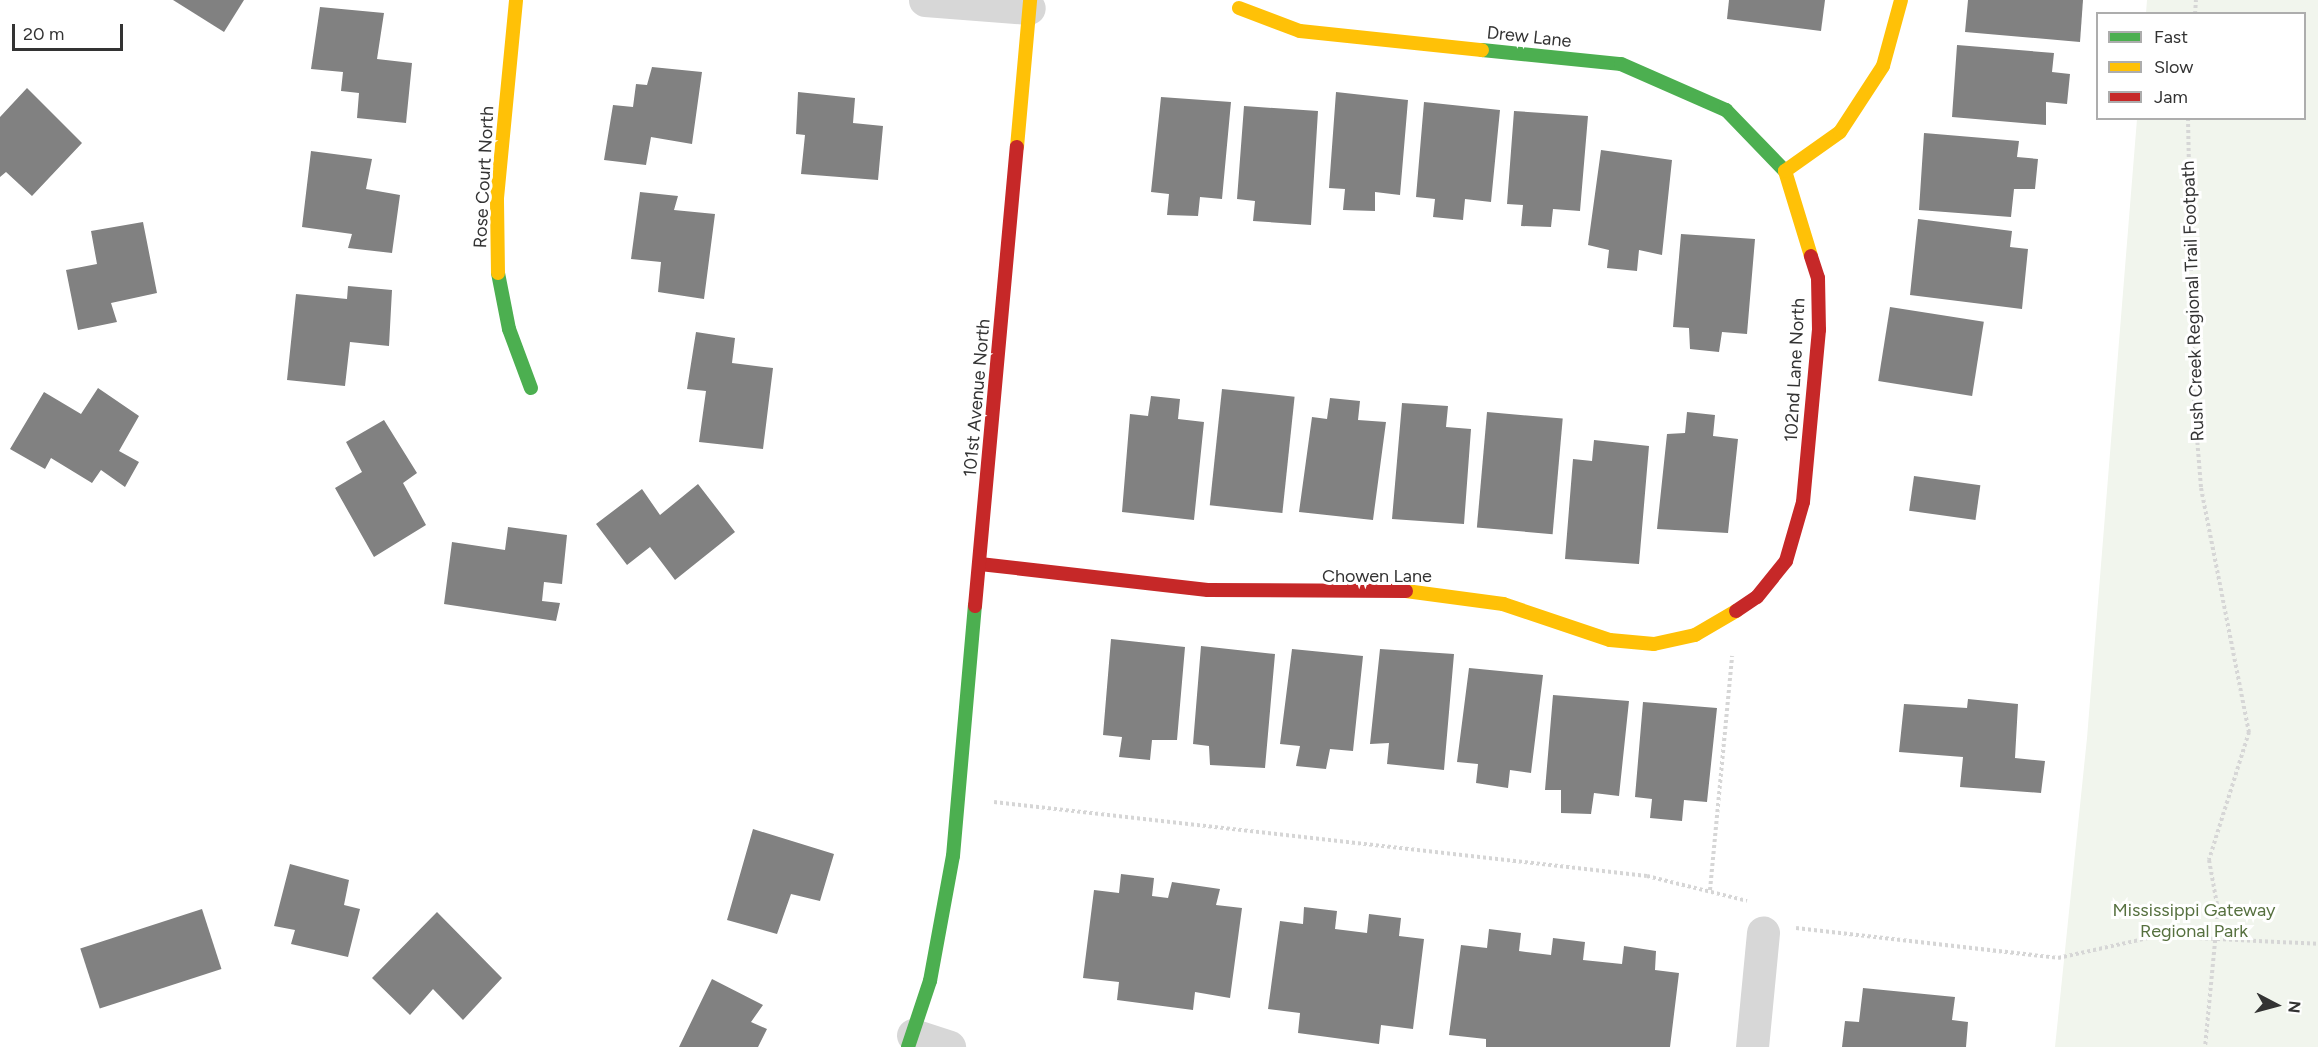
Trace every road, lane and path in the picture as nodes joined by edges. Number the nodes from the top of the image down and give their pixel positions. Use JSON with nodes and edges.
{"nodes":[{"id":1,"x":516,"y":0,"type":"edge"},
{"id":2,"x":926,"y":0,"type":"edge"},
{"id":3,"x":1901,"y":0,"type":"edge"},
{"id":4,"x":1030,"y":4,"type":"edge"},
{"id":5,"x":1239,"y":8,"type":"dead end"},
{"id":6,"x":2188,"y":120,"type":"edge"},
{"id":7,"x":1785,"y":171,"type":"junction"},
{"id":8,"x":531,"y":388,"type":"dead end"},
{"id":9,"x":980,"y":564,"type":"junction"},
{"id":10,"x":1757,"y":597,"type":"joint"},
{"id":11,"x":1723,"y":620,"type":"junction"},
{"id":12,"x":957,"y":798,"type":"junction"},
{"id":13,"x":1710,"y":890,"type":"junction"},
{"id":14,"x":1758,"y":918,"type":"junction"},
{"id":15,"x":1793,"y":923,"type":"dead end"},
{"id":16,"x":1797,"y":928,"type":"junction"},
{"id":17,"x":2216,"y":936,"type":"junction"},
{"id":18,"x":2318,"y":944,"type":"edge"},
{"id":19,"x":911,"y":1041,"type":"edge"},
{"id":20,"x":949,"y":1047,"type":"edge"},
{"id":21,"x":1752,"y":1047,"type":"edge"},
{"id":22,"x":2205,"y":1047,"type":"edge"}],
"edges":[{"from":1,"to":8,"type":"street","name":"Rose Court North"},
{"from":2,"to":4,"type":"street"},
{"from":3,"to":7,"type":"street"},
{"from":4,"to":9,"type":"street","name":"101st Avenue North"},
{"from":5,"to":7,"type":"street","name":"Drew Lane"},
{"from":6,"to":17,"type":"path","name":"Rush Creek Regional Trail Footpath"},
{"from":7,"to":10,"type":"street","name":"102nd Lane North"},
{"from":9,"to":11,"type":"street","name":"Chowen Lane"},
{"from":9,"to":12,"type":"street","name":"101st Avenue North"},
{"from":10,"to":11,"type":"street","name":"Chowen Lane"},
{"from":11,"to":13,"type":"path"},
{"from":12,"to":13,"type":"path"},
{"from":12,"to":19,"type":"street","name":"101st Avenue North"},
{"from":13,"to":14,"type":"path"},
{"from":14,"to":16,"type":"path"},
{"from":14,"to":21,"type":"street"},
{"from":15,"to":16,"type":"path"},
{"from":16,"to":17,"type":"path"},
{"from":17,"to":18,"type":"path"},
{"from":17,"to":22,"type":"path","name":"Rush Creek Regional Trail Footpath"},
{"from":19,"to":20,"type":"street"}]}
